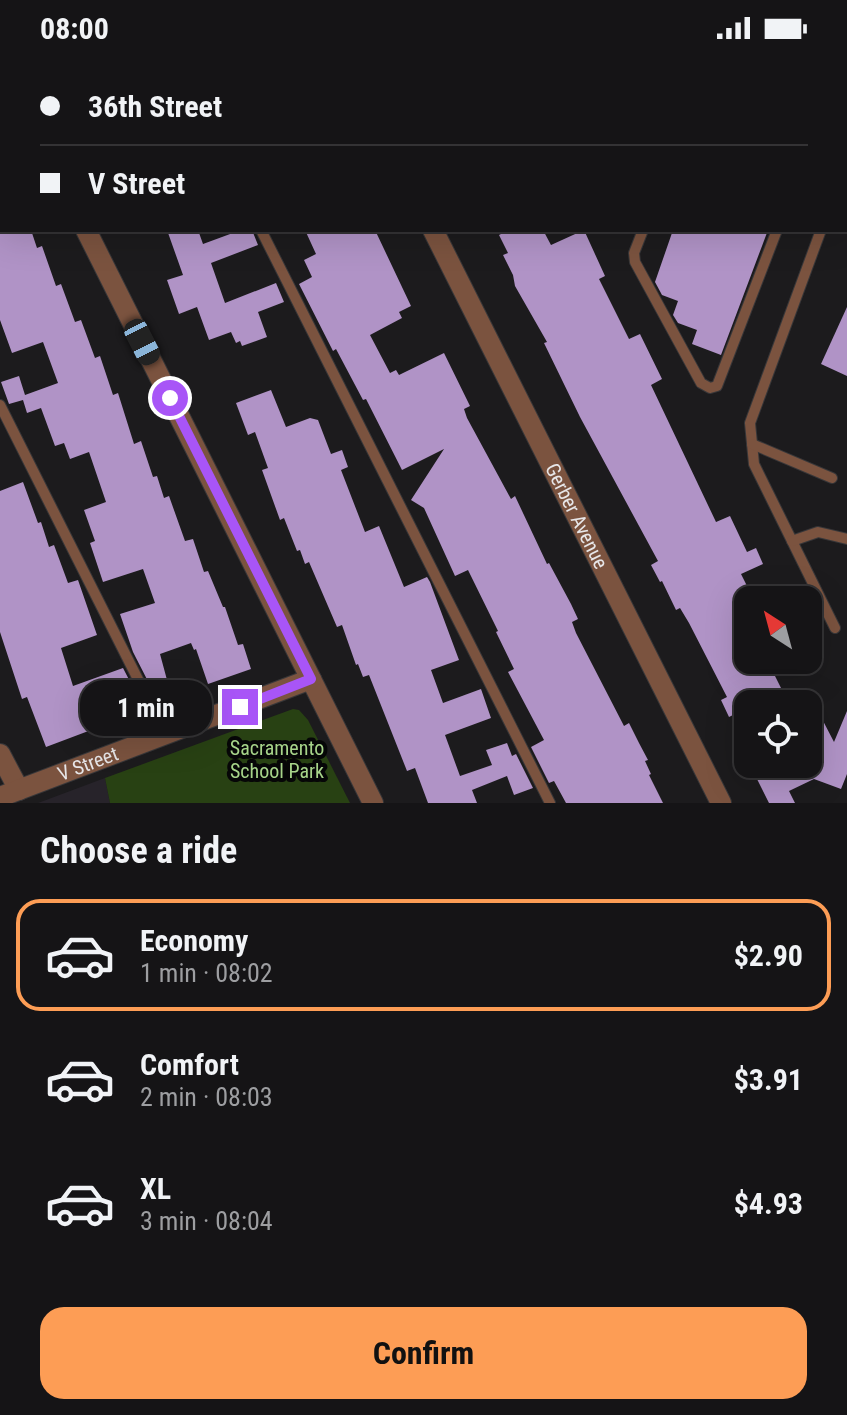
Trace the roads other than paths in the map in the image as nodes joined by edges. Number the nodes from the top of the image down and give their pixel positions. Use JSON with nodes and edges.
{"nodes":[{"id":1,"x":87,"y":232,"type":"edge"},
{"id":2,"x":262,"y":232,"type":"edge"},
{"id":3,"x":434,"y":232,"type":"edge"},
{"id":4,"x":642,"y":232,"type":"edge"},
{"id":5,"x":776,"y":232,"type":"edge"},
{"id":6,"x":820,"y":232,"type":"edge"},
{"id":7,"x":0,"y":405,"type":"edge"},
{"id":8,"x":752,"y":444,"type":"junction"},
{"id":9,"x":832,"y":478,"type":"dead end"},
{"id":10,"x":847,"y":539,"type":"edge"},
{"id":11,"x":792,"y":541,"type":"junction"},
{"id":12,"x":835,"y":628,"type":"dead end"},
{"id":13,"x":311,"y":679,"type":"junction"},
{"id":14,"x":166,"y":735,"type":"junction"},
{"id":15,"x":0,"y":754,"type":"edge"},
{"id":16,"x":9,"y":794,"type":"edge"},
{"id":17,"x":373,"y":803,"type":"edge"},
{"id":18,"x":550,"y":803,"type":"edge"},
{"id":19,"x":721,"y":803,"type":"edge"}],
"edges":[{"from":1,"to":13,"type":"street"},
{"from":2,"to":18,"type":"lane"},
{"from":3,"to":19,"type":"street","name":"Gerber Avenue"},
{"from":4,"to":5,"type":"lane"},
{"from":6,"to":8,"type":"lane"},
{"from":7,"to":14,"type":"lane"},
{"from":8,"to":9,"type":"lane"},
{"from":8,"to":11,"type":"lane"},
{"from":10,"to":11,"type":"lane"},
{"from":11,"to":12,"type":"lane"},
{"from":13,"to":14,"type":"street","name":"V Street"},
{"from":13,"to":17,"type":"street"},
{"from":14,"to":16,"type":"street","name":"V Street"},
{"from":15,"to":16,"type":"street"}]}
